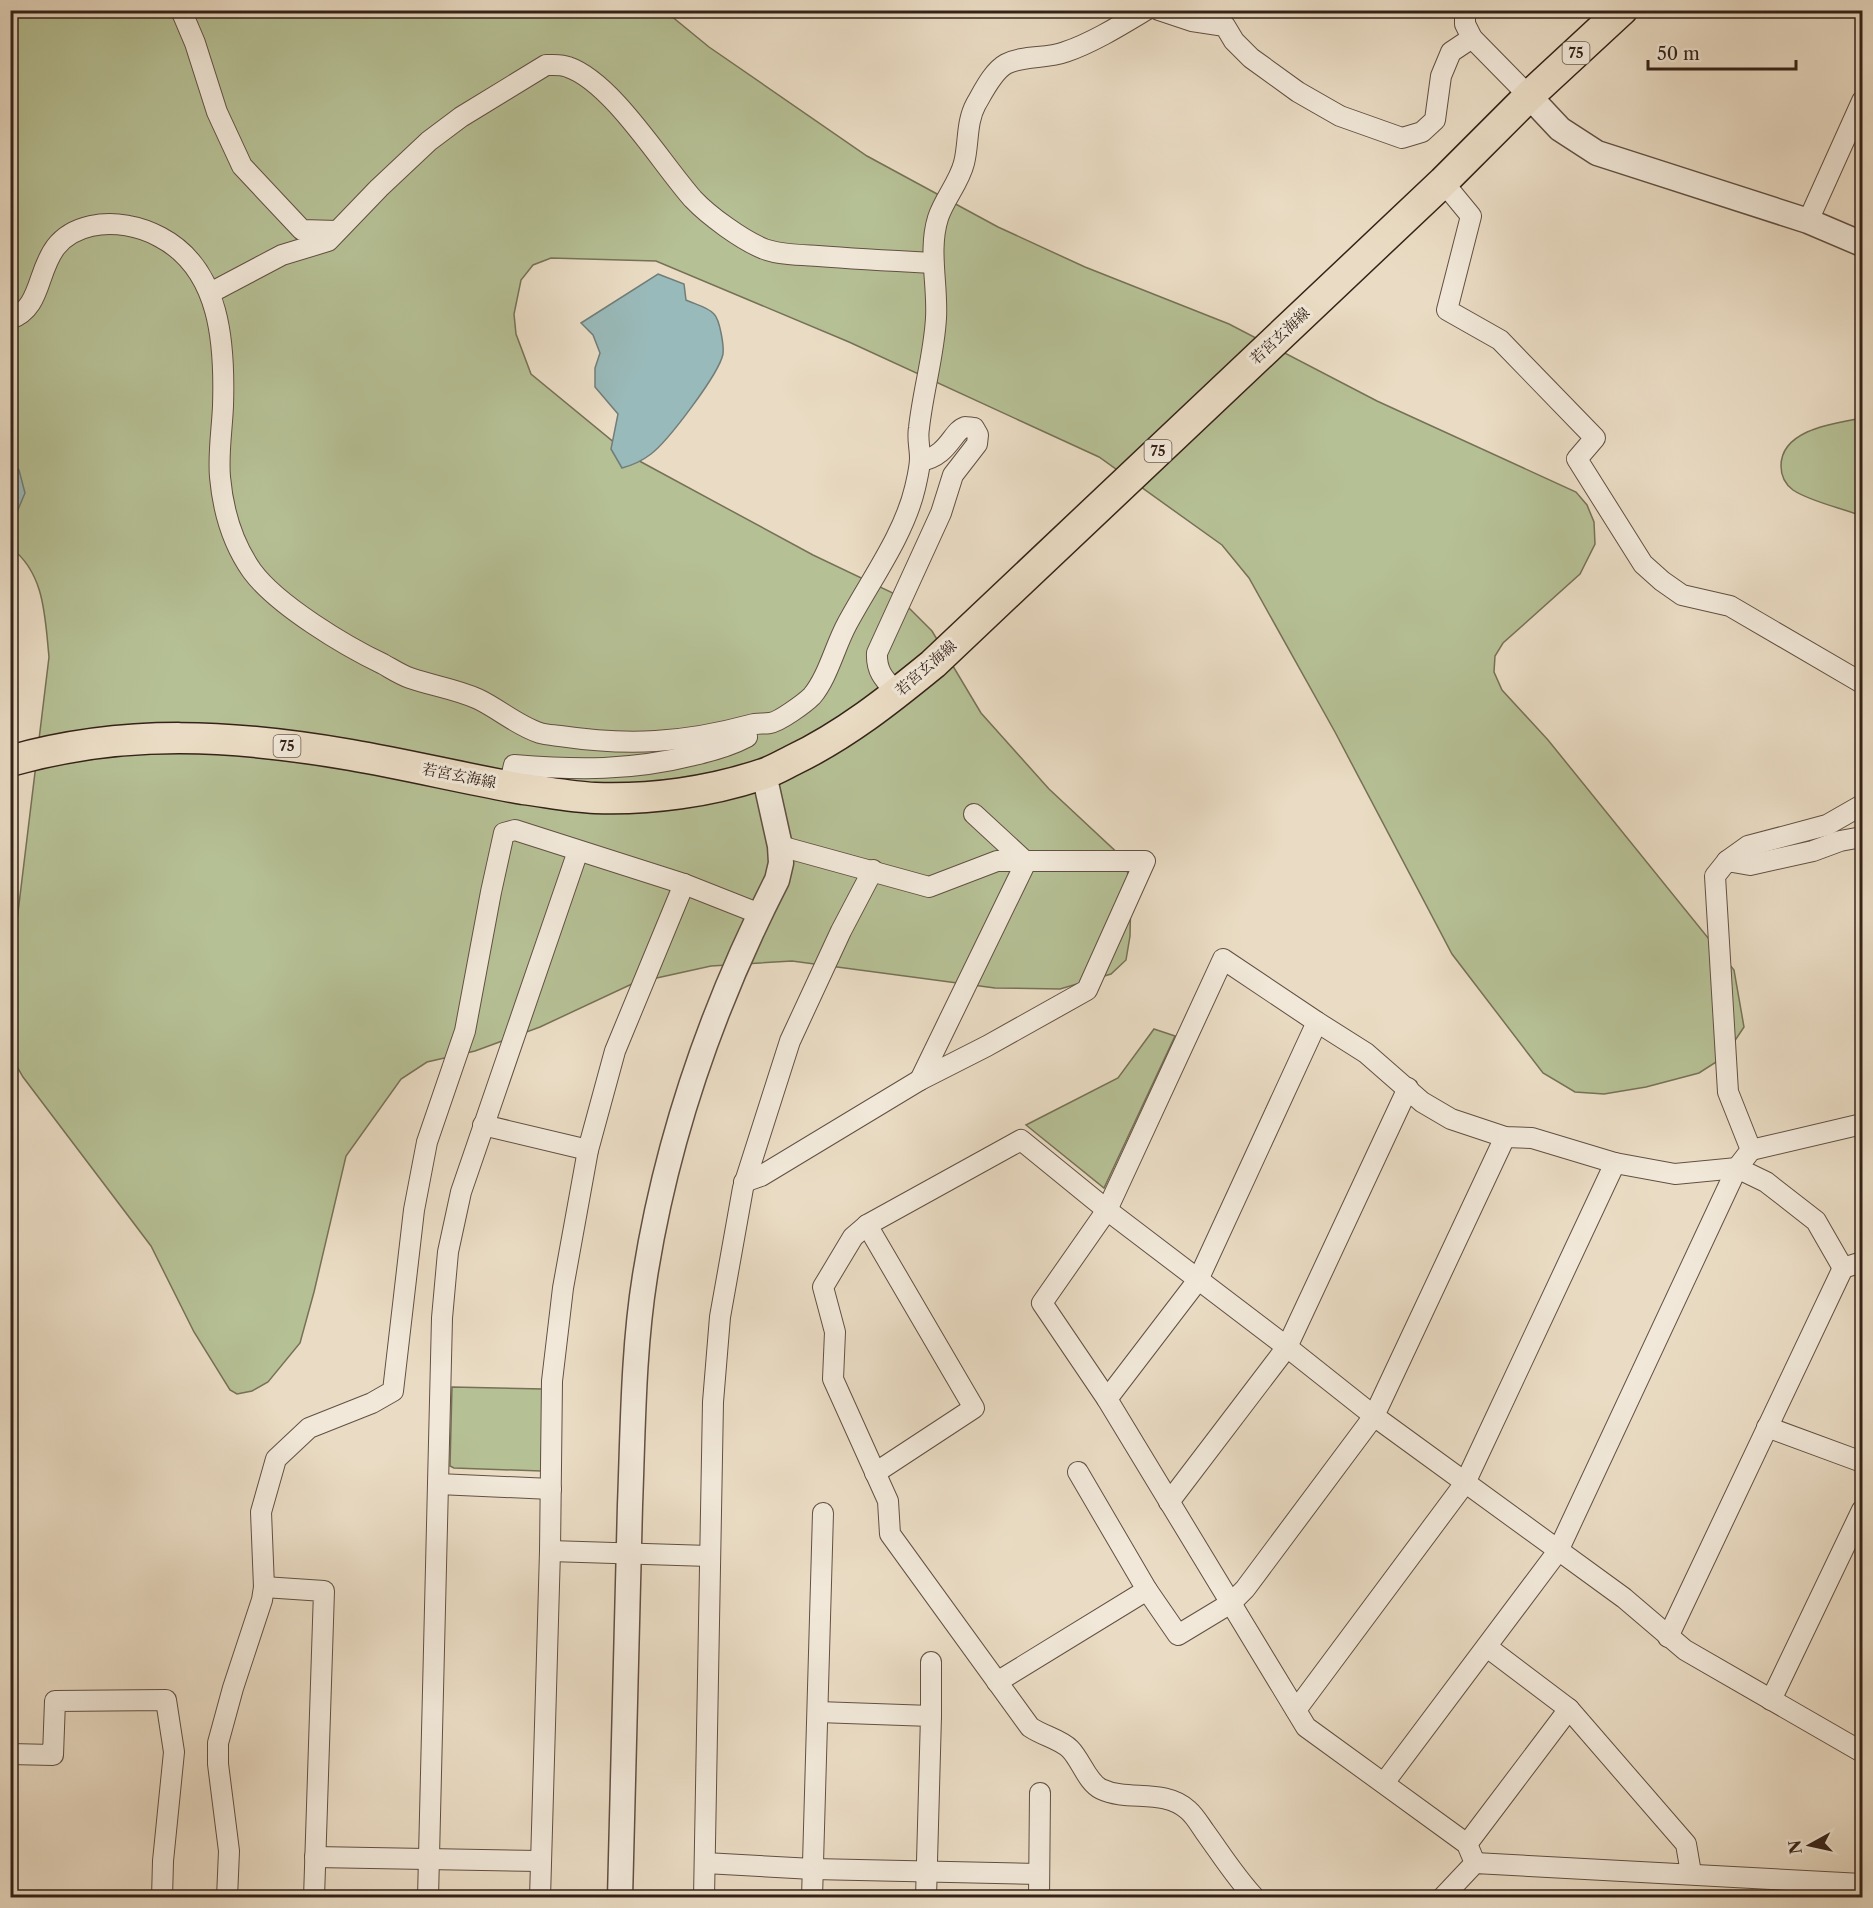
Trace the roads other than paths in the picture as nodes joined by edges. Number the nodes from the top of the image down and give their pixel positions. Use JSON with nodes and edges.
{"nodes":[{"id":1,"x":181,"y":10,"type":"edge"},
{"id":2,"x":1146,"y":10,"type":"edge"},
{"id":3,"x":1159,"y":10,"type":"edge"},
{"id":4,"x":1465,"y":10,"type":"edge"},
{"id":5,"x":1622,"y":10,"type":"edge"},
{"id":6,"x":1472,"y":38,"type":"junction"},
{"id":7,"x":1529,"y":96,"type":"junction"},
{"id":8,"x":1863,"y":101,"type":"edge"},
{"id":9,"x":1443,"y":182,"type":"junction"},
{"id":10,"x":1808,"y":221,"type":"junction"},
{"id":11,"x":337,"y":231,"type":"junction"},
{"id":12,"x":1863,"y":244,"type":"edge"},
{"id":13,"x":933,"y":263,"type":"junction"},
{"id":14,"x":212,"y":292,"type":"junction"},
{"id":15,"x":10,"y":319,"type":"edge"},
{"id":16,"x":920,"y":460,"type":"junction"},
{"id":17,"x":1863,"y":683,"type":"edge"},
{"id":18,"x":897,"y":693,"type":"junction"},
{"id":19,"x":773,"y":723,"type":"junction"},
{"id":20,"x":10,"y":762,"type":"edge"},
{"id":21,"x":764,"y":774,"type":"junction"},
{"id":22,"x":510,"y":786,"type":"junction"},
{"id":23,"x":1863,"y":806,"type":"edge"},
{"id":24,"x":974,"y":814,"type":"dead end"},
{"id":25,"x":1863,"y":837,"type":"edge"},
{"id":26,"x":780,"y":846,"type":"junction"},
{"id":27,"x":578,"y":851,"type":"junction"},
{"id":28,"x":1726,"y":861,"type":"junction"},
{"id":29,"x":1026,"y":862,"type":"junction"},
{"id":30,"x":873,"y":870,"type":"junction"},
{"id":31,"x":684,"y":884,"type":"junction"},
{"id":32,"x":760,"y":914,"type":"junction"},
{"id":33,"x":1317,"y":1022,"type":"junction"},
{"id":34,"x":920,"y":1080,"type":"junction"},
{"id":35,"x":1407,"y":1088,"type":"junction"},
{"id":36,"x":1863,"y":1124,"type":"edge"},
{"id":37,"x":483,"y":1125,"type":"junction"},
{"id":38,"x":1505,"y":1137,"type":"junction"},
{"id":39,"x":588,"y":1150,"type":"junction"},
{"id":40,"x":1750,"y":1150,"type":"junction"},
{"id":41,"x":1615,"y":1163,"type":"junction"},
{"id":42,"x":1737,"y":1168,"type":"junction"},
{"id":43,"x":744,"y":1182,"type":"junction"},
{"id":44,"x":1107,"y":1210,"type":"junction"},
{"id":45,"x":867,"y":1225,"type":"junction"},
{"id":46,"x":1863,"y":1262,"type":"edge"},
{"id":47,"x":1844,"y":1268,"type":"junction"},
{"id":48,"x":1198,"y":1280,"type":"junction"},
{"id":49,"x":1287,"y":1347,"type":"junction"},
{"id":50,"x":1107,"y":1399,"type":"junction"},
{"id":51,"x":1374,"y":1416,"type":"junction"},
{"id":52,"x":1767,"y":1427,"type":"junction"},
{"id":53,"x":1863,"y":1462,"type":"edge"},
{"id":54,"x":1078,"y":1472,"type":"dead end"},
{"id":55,"x":875,"y":1473,"type":"junction"},
{"id":56,"x":1465,"y":1483,"type":"junction"},
{"id":57,"x":438,"y":1484,"type":"junction"},
{"id":58,"x":551,"y":1489,"type":"junction"},
{"id":59,"x":1169,"y":1502,"type":"junction"},
{"id":60,"x":1863,"y":1510,"type":"edge"},
{"id":61,"x":823,"y":1513,"type":"dead end"},
{"id":62,"x":550,"y":1551,"type":"junction"},
{"id":63,"x":1558,"y":1551,"type":"junction"},
{"id":64,"x":629,"y":1554,"type":"junction"},
{"id":65,"x":708,"y":1556,"type":"junction"},
{"id":66,"x":264,"y":1587,"type":"junction"},
{"id":67,"x":1147,"y":1590,"type":"junction"},
{"id":68,"x":1232,"y":1603,"type":"junction"},
{"id":69,"x":1668,"y":1637,"type":"junction"},
{"id":70,"x":1487,"y":1647,"type":"junction"},
{"id":71,"x":932,"y":1662,"type":"dead end"},
{"id":72,"x":997,"y":1682,"type":"junction"},
{"id":73,"x":1771,"y":1700,"type":"junction"},
{"id":74,"x":1569,"y":1709,"type":"junction"},
{"id":75,"x":1296,"y":1710,"type":"junction"},
{"id":76,"x":818,"y":1712,"type":"junction"},
{"id":77,"x":931,"y":1716,"type":"junction"},
{"id":78,"x":1863,"y":1752,"type":"edge"},
{"id":79,"x":10,"y":1754,"type":"edge"},
{"id":80,"x":1384,"y":1783,"type":"junction"},
{"id":81,"x":1040,"y":1793,"type":"dead end"},
{"id":82,"x":1467,"y":1844,"type":"junction"},
{"id":83,"x":315,"y":1857,"type":"junction"},
{"id":84,"x":429,"y":1859,"type":"junction"},
{"id":85,"x":540,"y":1861,"type":"junction"},
{"id":86,"x":705,"y":1863,"type":"junction"},
{"id":87,"x":1475,"y":1863,"type":"junction"},
{"id":88,"x":813,"y":1869,"type":"junction"},
{"id":89,"x":927,"y":1872,"type":"junction"},
{"id":90,"x":1039,"y":1874,"type":"junction"},
{"id":91,"x":1691,"y":1874,"type":"junction"},
{"id":92,"x":1863,"y":1884,"type":"edge"},
{"id":93,"x":162,"y":1898,"type":"edge"},
{"id":94,"x":227,"y":1898,"type":"edge"},
{"id":95,"x":314,"y":1898,"type":"edge"},
{"id":96,"x":428,"y":1898,"type":"edge"},
{"id":97,"x":540,"y":1898,"type":"edge"},
{"id":98,"x":620,"y":1898,"type":"edge"},
{"id":99,"x":704,"y":1898,"type":"edge"},
{"id":100,"x":812,"y":1898,"type":"edge"},
{"id":101,"x":926,"y":1898,"type":"edge"},
{"id":102,"x":1039,"y":1898,"type":"edge"},
{"id":103,"x":1255,"y":1898,"type":"edge"},
{"id":104,"x":1442,"y":1898,"type":"edge"}],
"edges":[{"from":1,"to":11,"type":"street"},
{"from":2,"to":13,"type":"street"},
{"from":3,"to":6,"type":"street"},
{"from":4,"to":6,"type":"street"},
{"from":5,"to":7,"type":"main road","name":"若宮玄海線","number":"75"},
{"from":6,"to":7,"type":"street"},
{"from":7,"to":9,"type":"main road","name":"若宮玄海線","number":"75"},
{"from":7,"to":10,"type":"street"},
{"from":8,"to":10,"type":"street"},
{"from":9,"to":17,"type":"street"},
{"from":9,"to":18,"type":"main road","name":"若宮玄海線","number":"75"},
{"from":10,"to":12,"type":"street"},
{"from":11,"to":13,"type":"street"},
{"from":11,"to":14,"type":"street"},
{"from":13,"to":16,"type":"street"},
{"from":14,"to":15,"type":"street"},
{"from":14,"to":19,"type":"street"},
{"from":16,"to":18,"type":"street"},
{"from":16,"to":19,"type":"street"},
{"from":18,"to":21,"type":"main road","name":"若宮玄海線","number":"75"},
{"from":19,"to":22,"type":"street"},
{"from":20,"to":22,"type":"main road","name":"若宮玄海線","number":"75"},
{"from":21,"to":22,"type":"main road","name":"若宮玄海線","number":"75"},
{"from":21,"to":26,"type":"street"},
{"from":23,"to":28,"type":"street"},
{"from":24,"to":29,"type":"street"},
{"from":25,"to":28,"type":"street"},
{"from":26,"to":30,"type":"street"},
{"from":26,"to":32,"type":"street"},
{"from":27,"to":31,"type":"street"},
{"from":27,"to":37,"type":"street"},
{"from":27,"to":66,"type":"street"},
{"from":28,"to":40,"type":"street"},
{"from":29,"to":30,"type":"street"},
{"from":29,"to":34,"type":"street"},
{"from":29,"to":34,"type":"street"},
{"from":30,"to":43,"type":"street"},
{"from":31,"to":32,"type":"street"},
{"from":31,"to":39,"type":"street"},
{"from":32,"to":64,"type":"street"},
{"from":33,"to":35,"type":"street"},
{"from":33,"to":44,"type":"street"},
{"from":33,"to":48,"type":"street"},
{"from":34,"to":43,"type":"street"},
{"from":35,"to":38,"type":"street"},
{"from":35,"to":49,"type":"street"},
{"from":36,"to":40,"type":"street"},
{"from":37,"to":39,"type":"street"},
{"from":37,"to":57,"type":"street"},
{"from":38,"to":41,"type":"street"},
{"from":38,"to":51,"type":"street"},
{"from":39,"to":58,"type":"street"},
{"from":40,"to":42,"type":"street"},
{"from":41,"to":42,"type":"street"},
{"from":41,"to":56,"type":"street"},
{"from":42,"to":47,"type":"street"},
{"from":42,"to":63,"type":"street"},
{"from":43,"to":65,"type":"street"},
{"from":44,"to":45,"type":"street"},
{"from":44,"to":48,"type":"street"},
{"from":44,"to":50,"type":"street"},
{"from":45,"to":55,"type":"street"},
{"from":45,"to":55,"type":"street"},
{"from":46,"to":47,"type":"street"},
{"from":47,"to":52,"type":"street"},
{"from":48,"to":49,"type":"street"},
{"from":48,"to":50,"type":"street"},
{"from":49,"to":51,"type":"street"},
{"from":49,"to":59,"type":"street"},
{"from":50,"to":59,"type":"street"},
{"from":51,"to":56,"type":"street"},
{"from":51,"to":68,"type":"street"},
{"from":52,"to":53,"type":"street"},
{"from":52,"to":69,"type":"street"},
{"from":54,"to":67,"type":"street"},
{"from":55,"to":72,"type":"street"},
{"from":56,"to":63,"type":"street"},
{"from":56,"to":75,"type":"street"},
{"from":57,"to":58,"type":"street"},
{"from":57,"to":84,"type":"street"},
{"from":58,"to":62,"type":"street"},
{"from":59,"to":68,"type":"street"},
{"from":60,"to":73,"type":"street"},
{"from":61,"to":76,"type":"street"},
{"from":62,"to":64,"type":"street"},
{"from":62,"to":85,"type":"street"},
{"from":63,"to":69,"type":"street"},
{"from":63,"to":70,"type":"street"},
{"from":64,"to":65,"type":"street"},
{"from":64,"to":98,"type":"street"},
{"from":65,"to":86,"type":"street"},
{"from":66,"to":83,"type":"street"},
{"from":66,"to":94,"type":"street"},
{"from":67,"to":68,"type":"street"},
{"from":67,"to":72,"type":"street"},
{"from":68,"to":75,"type":"street"},
{"from":69,"to":73,"type":"street"},
{"from":70,"to":74,"type":"street"},
{"from":70,"to":80,"type":"street"},
{"from":71,"to":77,"type":"street"},
{"from":72,"to":103,"type":"street"},
{"from":73,"to":78,"type":"street"},
{"from":74,"to":82,"type":"street"},
{"from":74,"to":91,"type":"street"},
{"from":75,"to":80,"type":"street"},
{"from":76,"to":77,"type":"street"},
{"from":76,"to":88,"type":"street"},
{"from":77,"to":89,"type":"street"},
{"from":79,"to":93,"type":"street"},
{"from":80,"to":82,"type":"street"},
{"from":81,"to":90,"type":"street"},
{"from":82,"to":87,"type":"street"},
{"from":83,"to":84,"type":"street"},
{"from":83,"to":95,"type":"street"},
{"from":84,"to":85,"type":"street"},
{"from":84,"to":96,"type":"street"},
{"from":85,"to":97,"type":"street"},
{"from":86,"to":88,"type":"street"},
{"from":86,"to":99,"type":"street"},
{"from":87,"to":91,"type":"street"},
{"from":87,"to":104,"type":"street"},
{"from":88,"to":89,"type":"street"},
{"from":88,"to":100,"type":"street"},
{"from":89,"to":90,"type":"street"},
{"from":89,"to":101,"type":"street"},
{"from":90,"to":102,"type":"street"},
{"from":91,"to":92,"type":"street"}]}
